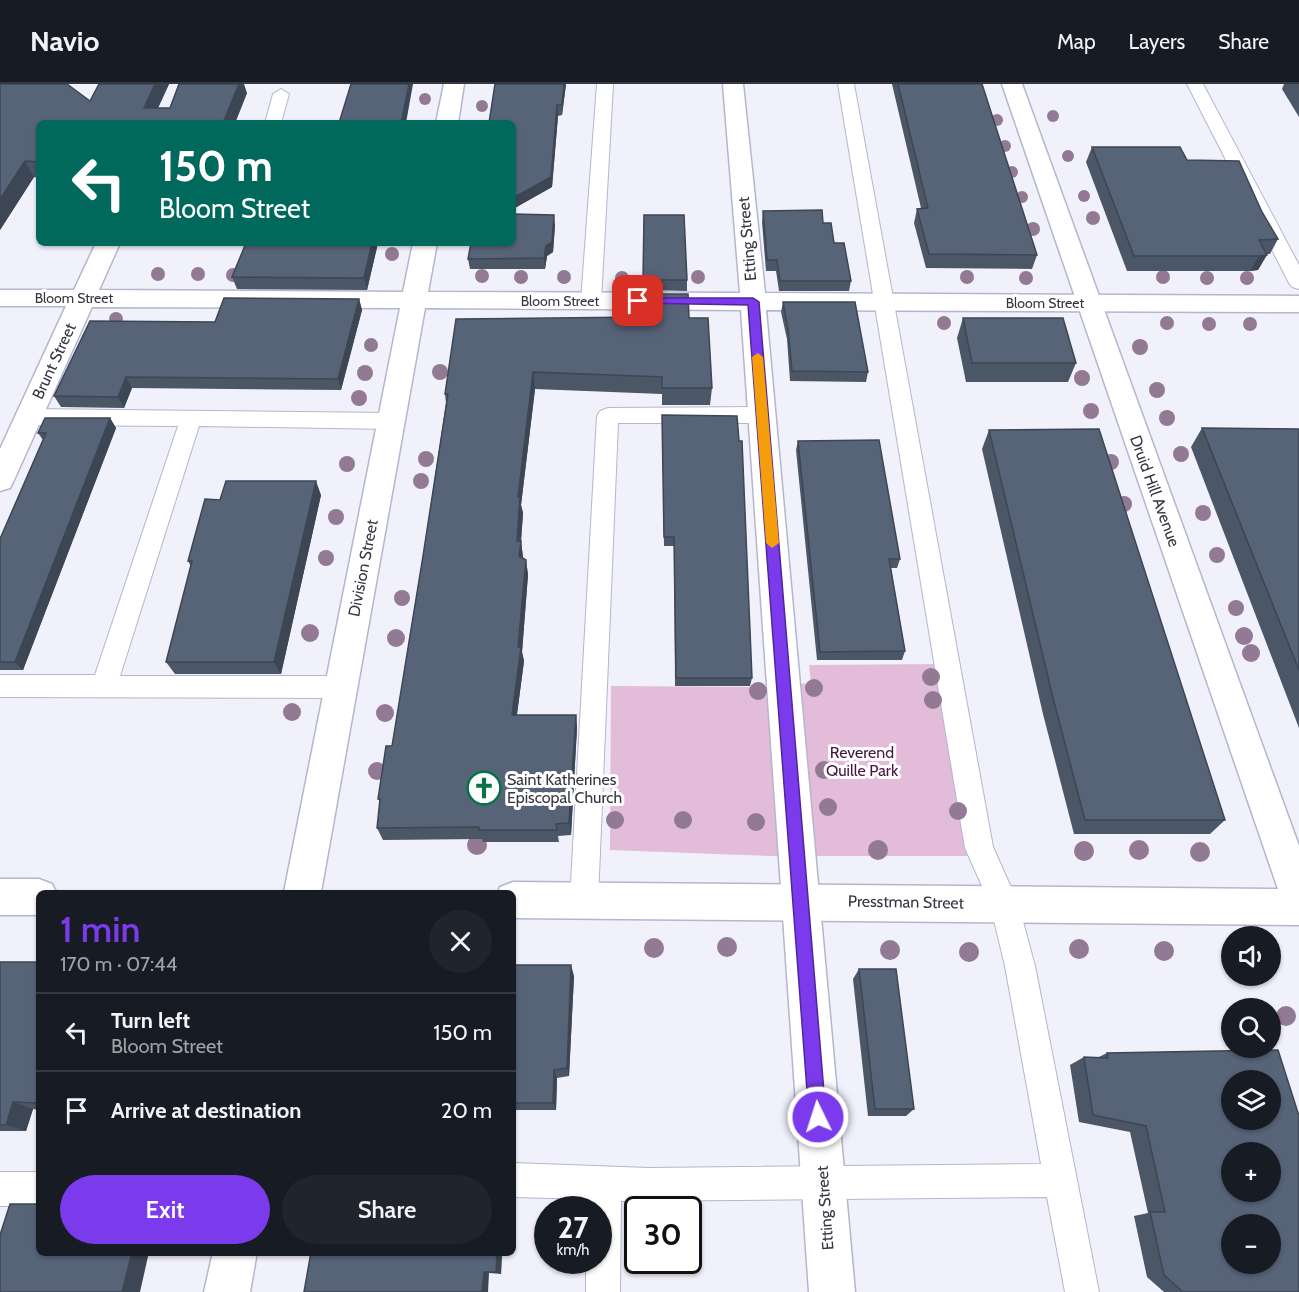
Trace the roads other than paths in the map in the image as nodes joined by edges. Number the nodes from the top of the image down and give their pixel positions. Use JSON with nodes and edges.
{"nodes":[{"id":1,"x":454,"y":84,"type":"edge"},
{"id":2,"x":605,"y":84,"type":"edge"},
{"id":3,"x":733,"y":84,"type":"edge"},
{"id":4,"x":846,"y":84,"type":"edge"},
{"id":5,"x":1012,"y":84,"type":"edge"},
{"id":6,"x":1195,"y":84,"type":"edge"},
{"id":7,"x":281,"y":94,"type":"dead end"},
{"id":8,"x":274,"y":120,"type":"edge"},
{"id":9,"x":448,"y":120,"type":"edge"},
{"id":10,"x":107,"y":246,"type":"edge"},
{"id":11,"x":423,"y":246,"type":"edge"},
{"id":12,"x":1299,"y":282,"type":"edge"},
{"id":13,"x":0,"y":298,"type":"edge"},
{"id":14,"x":83,"y":298,"type":"junction"},
{"id":15,"x":414,"y":300,"type":"junction"},
{"id":16,"x":591,"y":301,"type":"junction"},
{"id":17,"x":753,"y":302,"type":"junction"},
{"id":18,"x":885,"y":302,"type":"junction"},
{"id":19,"x":1089,"y":303,"type":"junction"},
{"id":20,"x":1299,"y":304,"type":"edge"},
{"id":21,"x":762,"y":415,"type":"junction"},
{"id":22,"x":29,"y":417,"type":"junction"},
{"id":23,"x":191,"y":418,"type":"junction"},
{"id":24,"x":391,"y":421,"type":"junction"},
{"id":25,"x":0,"y":480,"type":"edge"},
{"id":26,"x":0,"y":686,"type":"edge"},
{"id":27,"x":104,"y":686,"type":"junction"},
{"id":28,"x":341,"y":687,"type":"junction"},
{"id":29,"x":303,"y":890,"type":"edge"},
{"id":30,"x":0,"y":897,"type":"edge"},
{"id":31,"x":36,"y":897,"type":"edge"},
{"id":32,"x":1299,"y":897,"type":"edge"},
{"id":33,"x":516,"y":900,"type":"edge"},
{"id":34,"x":584,"y":900,"type":"junction"},
{"id":35,"x":801,"y":901,"type":"junction"},
{"id":36,"x":1004,"y":903,"type":"junction"},
{"id":37,"x":1299,"y":907,"type":"edge"},
{"id":38,"x":516,"y":1180,"type":"edge"},
{"id":39,"x":1060,"y":1180,"type":"junction"},
{"id":40,"x":605,"y":1183,"type":"junction"},
{"id":41,"x":823,"y":1183,"type":"junction"},
{"id":42,"x":36,"y":1189,"type":"edge"},
{"id":43,"x":0,"y":1190,"type":"edge"},
{"id":44,"x":234,"y":1256,"type":"edge"},
{"id":45,"x":227,"y":1292,"type":"edge"},
{"id":46,"x":603,"y":1292,"type":"edge"},
{"id":47,"x":831,"y":1292,"type":"edge"},
{"id":48,"x":1082,"y":1292,"type":"edge"}],
"edges":[{"from":1,"to":9,"type":"street"},
{"from":2,"to":16,"type":"lane"},
{"from":3,"to":17,"type":"street","name":"Etting Street"},
{"from":4,"to":18,"type":"lane"},
{"from":5,"to":19,"type":"street","name":"Druid Hill Avenue"},
{"from":6,"to":12,"type":"lane"},
{"from":7,"to":8,"type":"lane"},
{"from":10,"to":14,"type":"street","name":"Brunt Street"},
{"from":11,"to":15,"type":"street","name":"Division Street"},
{"from":13,"to":14,"type":"street","name":"Bloom Street"},
{"from":14,"to":15,"type":"street","name":"Bloom Street"},
{"from":14,"to":22,"type":"street","name":"Brunt Street"},
{"from":15,"to":16,"type":"street","name":"Bloom Street"},
{"from":15,"to":24,"type":"street","name":"Division Street"},
{"from":16,"to":17,"type":"street","name":"Bloom Street"},
{"from":17,"to":18,"type":"street","name":"Bloom Street"},
{"from":17,"to":21,"type":"street","name":"Etting Street"},
{"from":18,"to":19,"type":"street","name":"Bloom Street"},
{"from":18,"to":36,"type":"lane"},
{"from":19,"to":20,"type":"street","name":"Bloom Street"},
{"from":19,"to":32,"type":"street","name":"Druid Hill Avenue"},
{"from":21,"to":34,"type":"lane"},
{"from":21,"to":35,"type":"street","name":"Etting Street"},
{"from":22,"to":23,"type":"lane"},
{"from":22,"to":25,"type":"street","name":"Brunt Street"},
{"from":23,"to":24,"type":"lane"},
{"from":23,"to":27,"type":"lane"},
{"from":24,"to":28,"type":"street","name":"Division Street"},
{"from":26,"to":27,"type":"lane"},
{"from":27,"to":28,"type":"lane"},
{"from":28,"to":29,"type":"street","name":"Division Street"},
{"from":30,"to":31,"type":"street"},
{"from":33,"to":34,"type":"street","name":"Presstman Street"},
{"from":34,"to":35,"type":"street","name":"Presstman Street"},
{"from":35,"to":36,"type":"street","name":"Presstman Street"},
{"from":35,"to":41,"type":"street","name":"Etting Street"},
{"from":36,"to":37,"type":"street","name":"Presstman Street"},
{"from":36,"to":39,"type":"lane"},
{"from":38,"to":40,"type":"lane"},
{"from":39,"to":41,"type":"lane"},
{"from":39,"to":48,"type":"lane"},
{"from":40,"to":41,"type":"lane"},
{"from":40,"to":46,"type":"lane"},
{"from":41,"to":47,"type":"street","name":"Etting Street"},
{"from":42,"to":43,"type":"lane"},
{"from":44,"to":45,"type":"street"}]}
